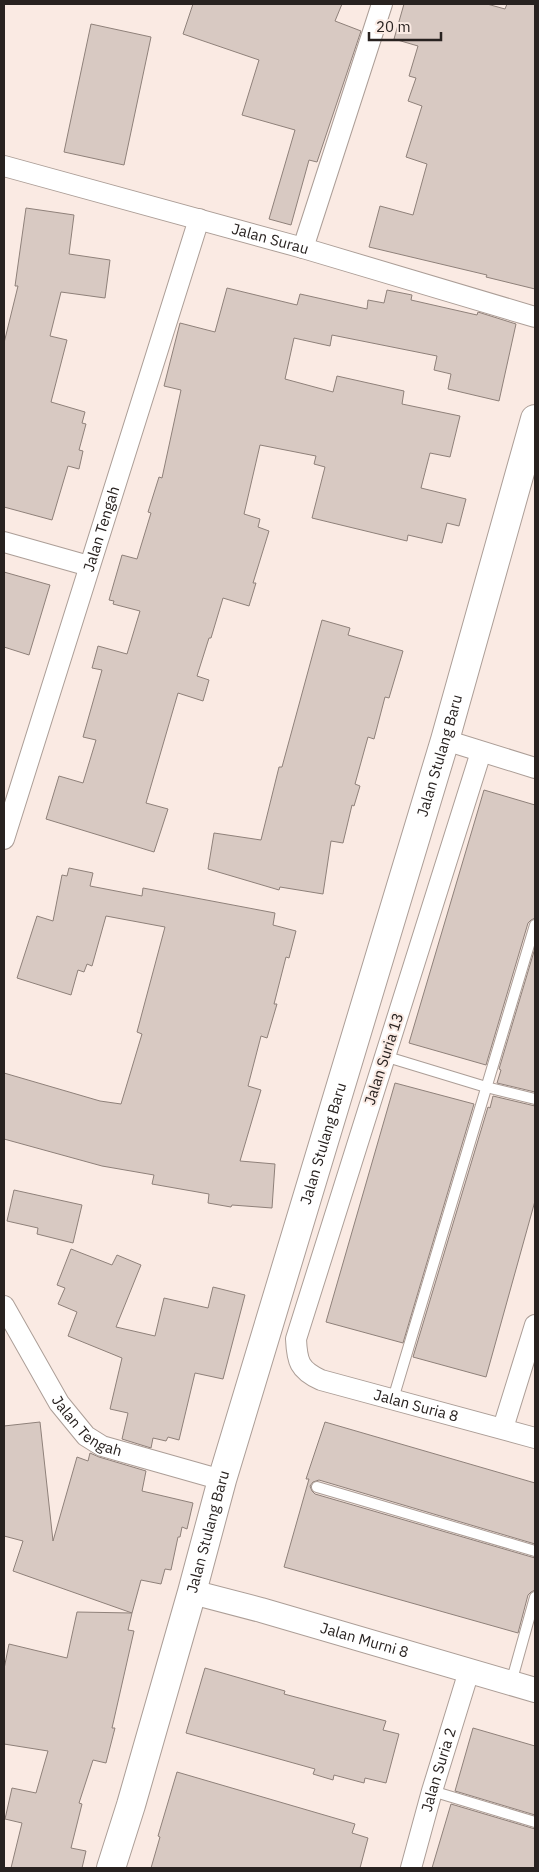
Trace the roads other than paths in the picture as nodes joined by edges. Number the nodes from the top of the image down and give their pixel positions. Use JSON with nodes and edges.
{"nodes":[{"id":1,"x":382,"y":4,"type":"edge"},
{"id":2,"x":4,"y":166,"type":"edge"},
{"id":3,"x":199,"y":219,"type":"junction"},
{"id":4,"x":303,"y":248,"type":"junction"},
{"id":5,"x":535,"y":317,"type":"edge"},
{"id":6,"x":535,"y":419,"type":"edge"},
{"id":7,"x":4,"y":542,"type":"edge"},
{"id":8,"x":89,"y":566,"type":"junction"},
{"id":9,"x":445,"y":740,"type":"junction"},
{"id":10,"x":481,"y":752,"type":"junction"},
{"id":11,"x":535,"y":768,"type":"edge"},
{"id":12,"x":4,"y":838,"type":"edge"},
{"id":13,"x":535,"y":926,"type":"edge"},
{"id":14,"x":384,"y":1056,"type":"junction"},
{"id":15,"x":486,"y":1087,"type":"junction"},
{"id":16,"x":535,"y":1099,"type":"edge"},
{"id":17,"x":4,"y":1306,"type":"edge"},
{"id":18,"x":535,"y":1325,"type":"edge"},
{"id":19,"x":301,"y":1366,"type":"joint"},
{"id":20,"x":393,"y":1399,"type":"junction"},
{"id":21,"x":503,"y":1428,"type":"junction"},
{"id":22,"x":535,"y":1438,"type":"edge"},
{"id":23,"x":222,"y":1480,"type":"junction"},
{"id":24,"x":317,"y":1487,"type":"dead end"},
{"id":25,"x":535,"y":1551,"type":"edge"},
{"id":26,"x":192,"y":1592,"type":"junction"},
{"id":27,"x":535,"y":1597,"type":"edge"},
{"id":28,"x":469,"y":1671,"type":"junction"},
{"id":29,"x":512,"y":1683,"type":"junction"},
{"id":30,"x":535,"y":1690,"type":"edge"},
{"id":31,"x":432,"y":1790,"type":"junction"},
{"id":32,"x":535,"y":1822,"type":"edge"},
{"id":33,"x":111,"y":1868,"type":"edge"},
{"id":34,"x":411,"y":1868,"type":"edge"}],
"edges":[{"from":1,"to":4,"type":"street"},
{"from":2,"to":3,"type":"street","name":"Jalan Surau"},
{"from":3,"to":4,"type":"street","name":"Jalan Surau"},
{"from":3,"to":8,"type":"street","name":"Jalan Tengah"},
{"from":4,"to":5,"type":"street","name":"Jalan Surau"},
{"from":6,"to":9,"type":"main road","name":"Jalan Stulang Baru"},
{"from":7,"to":8,"type":"street"},
{"from":8,"to":12,"type":"street","name":"Jalan Tengah"},
{"from":9,"to":10,"type":"street"},
{"from":9,"to":23,"type":"main road","name":"Jalan Stulang Baru"},
{"from":10,"to":11,"type":"street"},
{"from":10,"to":14,"type":"street","name":"Jalan Suria 13"},
{"from":13,"to":15,"type":"lane"},
{"from":14,"to":15,"type":"lane"},
{"from":14,"to":19,"type":"street","name":"Jalan Suria 13"},
{"from":15,"to":16,"type":"lane"},
{"from":15,"to":20,"type":"lane"},
{"from":17,"to":23,"type":"street","name":"Jalan Tengah"},
{"from":18,"to":21,"type":"street"},
{"from":19,"to":20,"type":"street","name":"Jalan Suria 8"},
{"from":20,"to":21,"type":"street","name":"Jalan Suria 8"},
{"from":21,"to":22,"type":"street","name":"Jalan Suria 8"},
{"from":23,"to":26,"type":"main road","name":"Jalan Stulang Baru"},
{"from":24,"to":25,"type":"lane"},
{"from":26,"to":28,"type":"street","name":"Jalan Murni 8"},
{"from":26,"to":33,"type":"main road","name":"Jalan Stulang Baru"},
{"from":27,"to":29,"type":"lane"},
{"from":28,"to":29,"type":"street","name":"Jalan Murni 8"},
{"from":28,"to":31,"type":"street","name":"Jalan Suria 2"},
{"from":29,"to":30,"type":"street","name":"Jalan Murni 8"},
{"from":31,"to":32,"type":"lane"},
{"from":31,"to":34,"type":"street","name":"Jalan Suria 2"}]}
